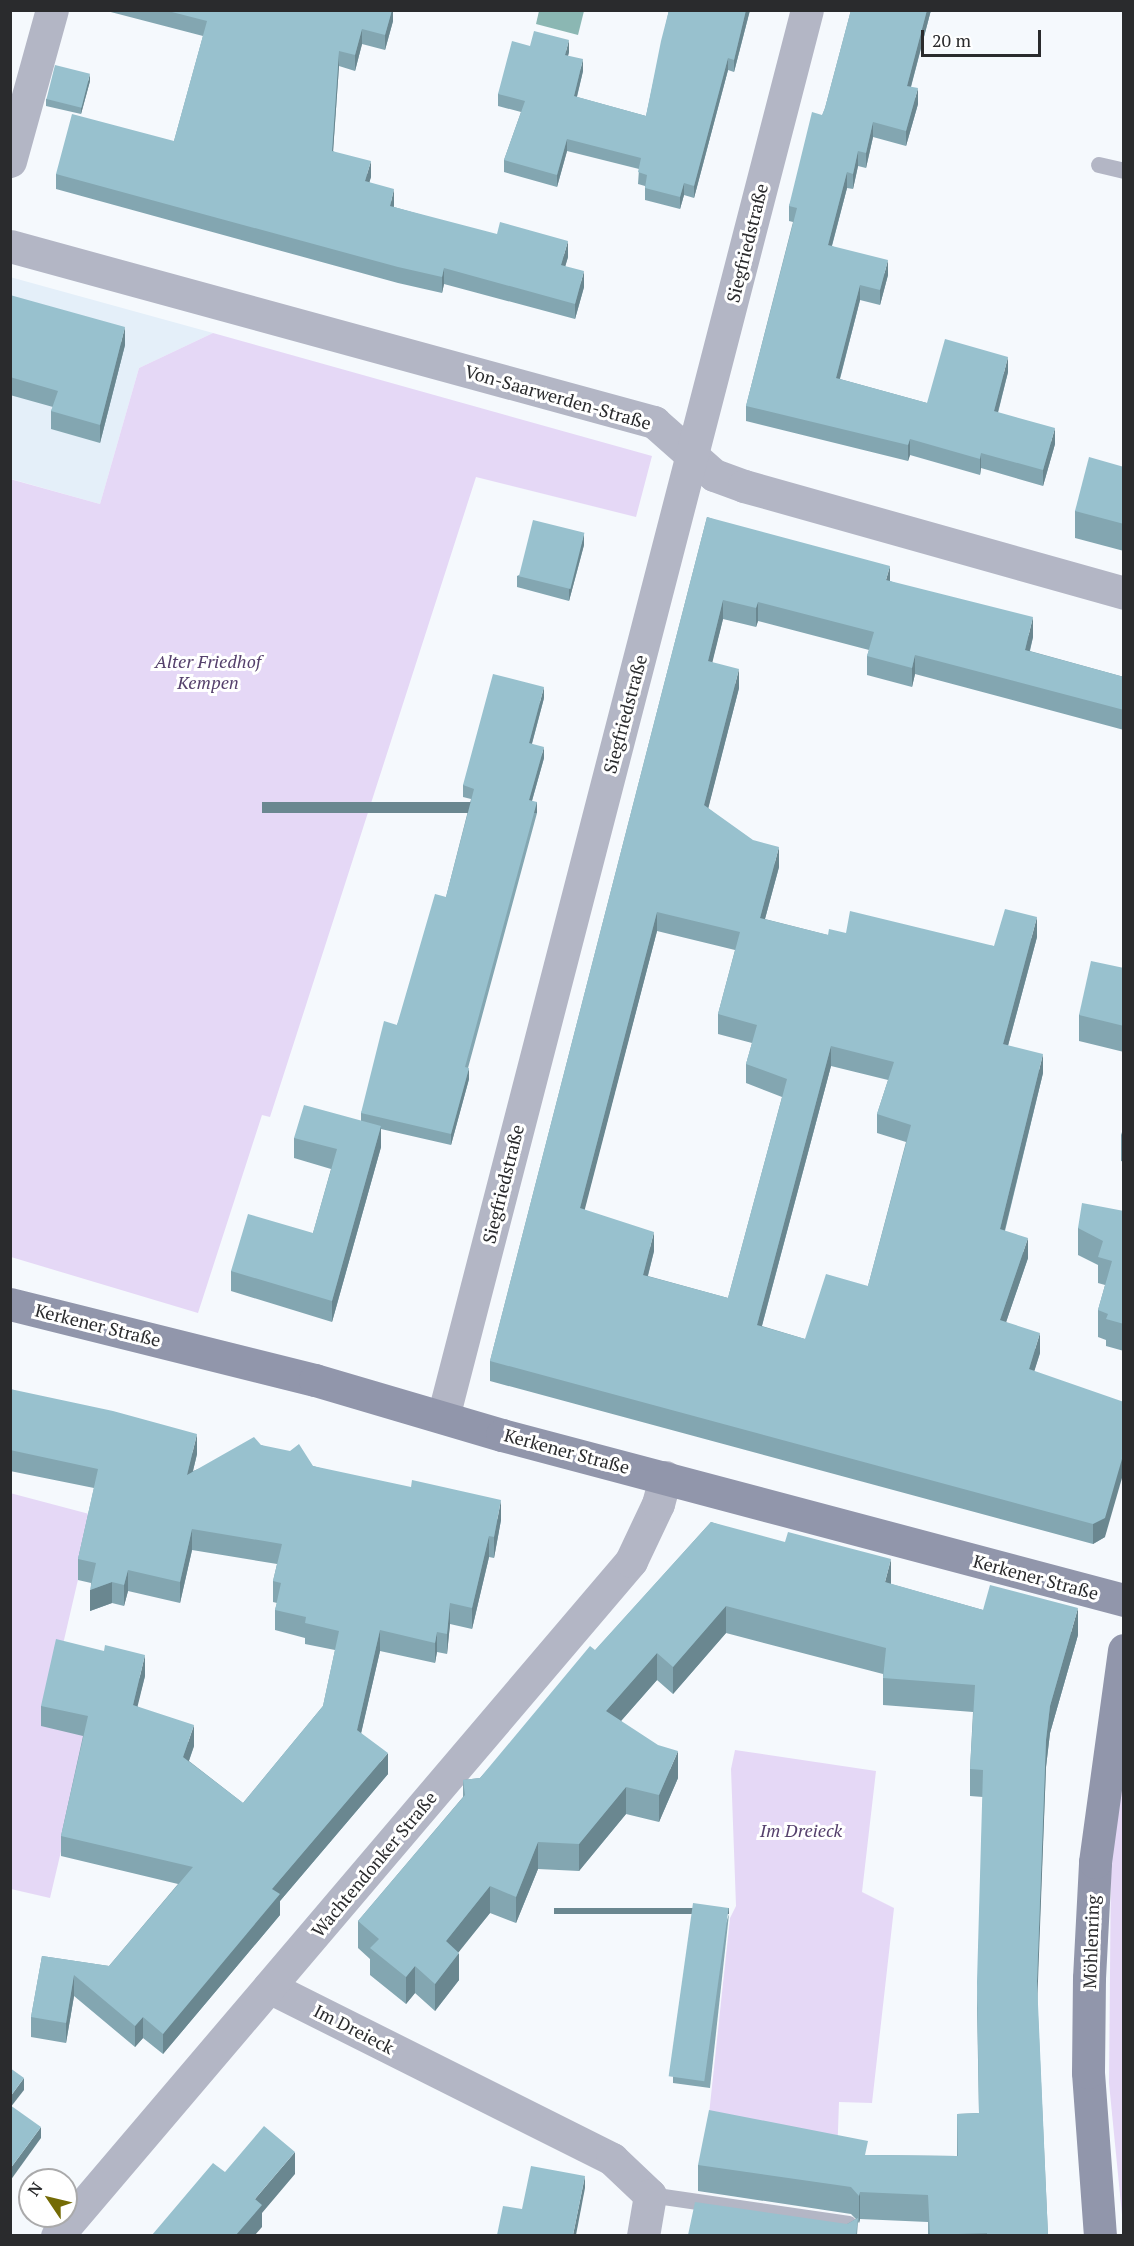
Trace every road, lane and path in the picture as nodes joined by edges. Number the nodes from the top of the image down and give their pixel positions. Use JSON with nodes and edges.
{"nodes":[{"id":1,"x":52,"y":10,"type":"edge"},
{"id":2,"x":807,"y":10,"type":"edge"},
{"id":3,"x":10,"y":161,"type":"edge"},
{"id":4,"x":1099,"y":165,"type":"dead end"},
{"id":5,"x":1124,"y":171,"type":"edge"},
{"id":6,"x":10,"y":246,"type":"edge"},
{"id":7,"x":693,"y":456,"type":"junction"},
{"id":8,"x":1124,"y":593,"type":"edge"},
{"id":9,"x":10,"y":1304,"type":"edge"},
{"id":10,"x":443,"y":1417,"type":"junction"},
{"id":11,"x":665,"y":1477,"type":"junction"},
{"id":12,"x":1124,"y":1600,"type":"edge"},
{"id":13,"x":1124,"y":1650,"type":"edge"},
{"id":14,"x":269,"y":1986,"type":"junction"},
{"id":15,"x":650,"y":2194,"type":"junction"},
{"id":16,"x":849,"y":2224,"type":"edge"},
{"id":17,"x":57,"y":2235,"type":"edge"},
{"id":18,"x":643,"y":2235,"type":"edge"},
{"id":19,"x":1100,"y":2235,"type":"edge"}],
"edges":[{"from":1,"to":3,"type":"street"},
{"from":2,"to":7,"type":"street","name":"Siegfriedstraße"},
{"from":4,"to":5,"type":"lane"},
{"from":6,"to":7,"type":"street","name":"Von-Saarwerden-Straße"},
{"from":7,"to":8,"type":"street","name":"Von-Saarwerden-Straße"},
{"from":7,"to":10,"type":"street","name":"Siegfriedstraße"},
{"from":9,"to":10,"type":"main road","name":"Kerkener Straße"},
{"from":10,"to":11,"type":"main road","name":"Kerkener Straße"},
{"from":11,"to":12,"type":"main road","name":"Kerkener Straße"},
{"from":11,"to":14,"type":"street","name":"Wachtendonker Straße"},
{"from":13,"to":19,"type":"main road","name":"Möhlenring"},
{"from":14,"to":15,"type":"street","name":"Im Dreieck"},
{"from":14,"to":17,"type":"street","name":"Wachtendonker Straße"},
{"from":15,"to":16,"type":"lane"},
{"from":15,"to":18,"type":"street"}]}
